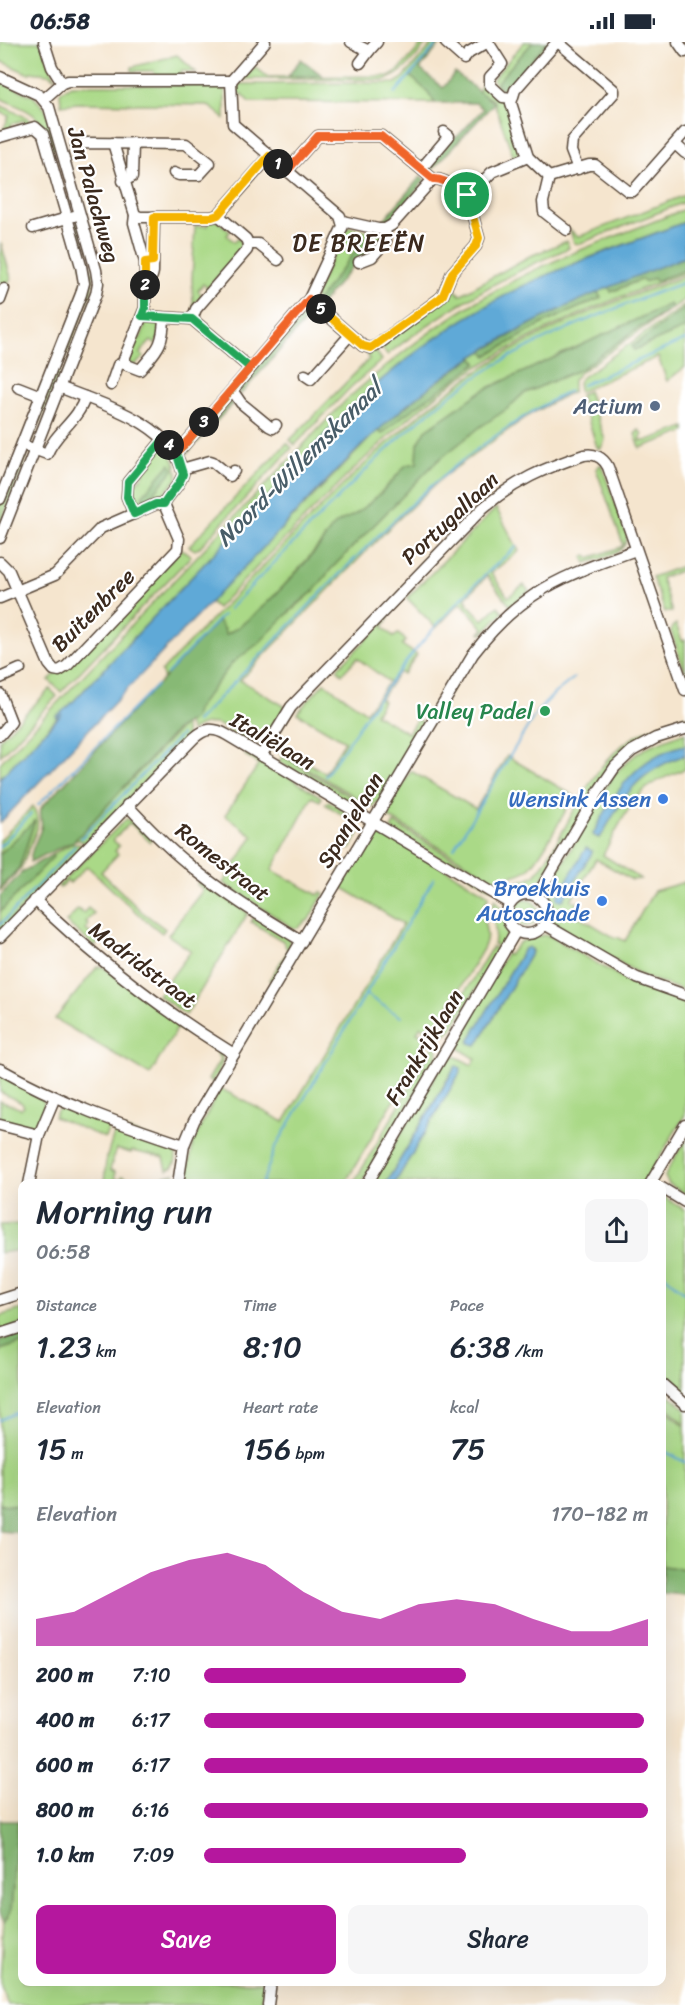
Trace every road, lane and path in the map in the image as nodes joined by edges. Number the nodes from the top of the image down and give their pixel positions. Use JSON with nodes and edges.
{"nodes":[{"id":1,"x":44,"y":42,"type":"edge"},
{"id":2,"x":265,"y":42,"type":"edge"},
{"id":3,"x":351,"y":42,"type":"edge"},
{"id":4,"x":377,"y":42,"type":"edge"},
{"id":5,"x":488,"y":42,"type":"edge"},
{"id":6,"x":557,"y":42,"type":"edge"},
{"id":7,"x":678,"y":42,"type":"edge"},
{"id":8,"x":446,"y":43,"type":"edge"},
{"id":9,"x":369,"y":51,"type":"junction"},
{"id":10,"x":685,"y":52,"type":"edge"},
{"id":11,"x":360,"y":63,"type":"dead end"},
{"id":12,"x":0,"y":77,"type":"edge"},
{"id":13,"x":231,"y":81,"type":"junction"},
{"id":14,"x":62,"y":83,"type":"junction"},
{"id":15,"x":512,"y":98,"type":"junction"},
{"id":16,"x":44,"y":99,"type":"junction"},
{"id":17,"x":444,"y":132,"type":"dead end"},
{"id":18,"x":685,"y":132,"type":"edge"},
{"id":19,"x":0,"y":137,"type":"edge"},
{"id":20,"x":113,"y":143,"type":"junction"},
{"id":21,"x":133,"y":143,"type":"junction"},
{"id":22,"x":675,"y":144,"type":"junction"},
{"id":23,"x":76,"y":145,"type":"dead end"},
{"id":24,"x":685,"y":153,"type":"edge"},
{"id":25,"x":269,"y":156,"type":"junction"},
{"id":26,"x":528,"y":158,"type":"junction"},
{"id":27,"x":422,"y":168,"type":"junction"},
{"id":28,"x":578,"y":169,"type":"junction"},
{"id":29,"x":287,"y":171,"type":"junction"},
{"id":30,"x":174,"y":173,"type":"dead end"},
{"id":31,"x":549,"y":177,"type":"junction"},
{"id":32,"x":433,"y":179,"type":"junction"},
{"id":33,"x":123,"y":181,"type":"junction"},
{"id":34,"x":467,"y":195,"type":"junction"},
{"id":35,"x":80,"y":214,"type":"junction"},
{"id":36,"x":135,"y":215,"type":"junction"},
{"id":37,"x":218,"y":215,"type":"junction"},
{"id":38,"x":154,"y":217,"type":"junction"},
{"id":39,"x":67,"y":218,"type":"junction"},
{"id":40,"x":342,"y":221,"type":"junction"},
{"id":41,"x":33,"y":228,"type":"dead end"},
{"id":42,"x":386,"y":229,"type":"junction"},
{"id":43,"x":567,"y":230,"type":"dead end"},
{"id":44,"x":248,"y":244,"type":"junction"},
{"id":45,"x":278,"y":260,"type":"dead end"},
{"id":46,"x":149,"y":261,"type":"junction"},
{"id":47,"x":359,"y":262,"type":"dead end"},
{"id":48,"x":4,"y":289,"type":"dead end"},
{"id":49,"x":309,"y":299,"type":"junction"},
{"id":50,"x":0,"y":300,"type":"edge"},
{"id":51,"x":142,"y":316,"type":"junction"},
{"id":52,"x":164,"y":318,"type":"junction"},
{"id":53,"x":192,"y":319,"type":"junction"},
{"id":54,"x":350,"y":335,"type":"junction"},
{"id":55,"x":124,"y":363,"type":"junction"},
{"id":56,"x":250,"y":368,"type":"junction"},
{"id":57,"x":305,"y":375,"type":"dead end"},
{"id":58,"x":111,"y":385,"type":"dead end"},
{"id":59,"x":18,"y":387,"type":"dead end"},
{"id":60,"x":59,"y":387,"type":"junction"},
{"id":61,"x":232,"y":390,"type":"junction"},
{"id":62,"x":41,"y":396,"type":"junction"},
{"id":63,"x":85,"y":397,"type":"junction"},
{"id":64,"x":276,"y":424,"type":"dead end"},
{"id":65,"x":163,"y":440,"type":"junction"},
{"id":66,"x":22,"y":445,"type":"junction"},
{"id":67,"x":35,"y":450,"type":"junction"},
{"id":68,"x":176,"y":452,"type":"junction"},
{"id":69,"x":182,"y":469,"type":"junction"},
{"id":70,"x":234,"y":471,"type":"dead end"},
{"id":71,"x":0,"y":499,"type":"edge"},
{"id":72,"x":164,"y":504,"type":"junction"},
{"id":73,"x":134,"y":514,"type":"junction"},
{"id":74,"x":0,"y":538,"type":"edge"},
{"id":75,"x":636,"y":550,"type":"junction"},
{"id":76,"x":0,"y":562,"type":"edge"},
{"id":77,"x":18,"y":591,"type":"junction"},
{"id":78,"x":0,"y":598,"type":"edge"},
{"id":79,"x":20,"y":669,"type":"dead end"},
{"id":80,"x":0,"y":678,"type":"edge"},
{"id":81,"x":685,"y":690,"type":"edge"},
{"id":82,"x":0,"y":694,"type":"edge"},
{"id":83,"x":685,"y":729,"type":"edge"},
{"id":84,"x":0,"y":735,"type":"edge"},
{"id":85,"x":261,"y":756,"type":"junction"},
{"id":86,"x":127,"y":805,"type":"junction"},
{"id":87,"x":373,"y":822,"type":"junction"},
{"id":88,"x":537,"y":896,"type":"junction"},
{"id":89,"x":34,"y":900,"type":"junction"},
{"id":90,"x":509,"y":903,"type":"junction"},
{"id":91,"x":544,"y":924,"type":"junction"},
{"id":92,"x":516,"y":931,"type":"junction"},
{"id":93,"x":0,"y":937,"type":"edge"},
{"id":94,"x":302,"y":941,"type":"junction"},
{"id":95,"x":685,"y":995,"type":"edge"},
{"id":96,"x":234,"y":1054,"type":"junction"},
{"id":97,"x":0,"y":1069,"type":"edge"},
{"id":98,"x":55,"y":1097,"type":"junction"},
{"id":99,"x":0,"y":1125,"type":"edge"},
{"id":100,"x":685,"y":1125,"type":"edge"},
{"id":101,"x":39,"y":1135,"type":"junction"},
{"id":102,"x":184,"y":1144,"type":"junction"},
{"id":103,"x":30,"y":1179,"type":"edge"},
{"id":104,"x":179,"y":1179,"type":"edge"},
{"id":105,"x":369,"y":1179,"type":"edge"},
{"id":106,"x":654,"y":1179,"type":"edge"},
{"id":107,"x":666,"y":1190,"type":"edge"},
{"id":108,"x":685,"y":1202,"type":"edge"},
{"id":109,"x":18,"y":1294,"type":"edge"},
{"id":110,"x":0,"y":1300,"type":"edge"},
{"id":111,"x":18,"y":1328,"type":"edge"},
{"id":112,"x":0,"y":1334,"type":"edge"},
{"id":113,"x":666,"y":1387,"type":"edge"},
{"id":114,"x":685,"y":1404,"type":"edge"},
{"id":115,"x":270,"y":1986,"type":"edge"},
{"id":116,"x":268,"y":2005,"type":"edge"}],
"edges":[{"from":1,"to":14,"type":"street"},
{"from":2,"to":13,"type":"street"},
{"from":3,"to":9,"type":"street"},
{"from":4,"to":9,"type":"street"},
{"from":5,"to":8,"type":"street"},
{"from":5,"to":15,"type":"street"},
{"from":6,"to":15,"type":"street"},
{"from":6,"to":28,"type":"street"},
{"from":7,"to":10,"type":"street"},
{"from":9,"to":11,"type":"street"},
{"from":12,"to":16,"type":"street"},
{"from":13,"to":14,"type":"street"},
{"from":13,"to":25,"type":"street"},
{"from":14,"to":16,"type":"street"},
{"from":15,"to":26,"type":"street"},
{"from":16,"to":35,"type":"street","name":"Jan Palachweg"},
{"from":17,"to":27,"type":"street"},
{"from":18,"to":22,"type":"street"},
{"from":19,"to":39,"type":"street"},
{"from":20,"to":21,"type":"street"},
{"from":20,"to":23,"type":"street"},
{"from":20,"to":33,"type":"street"},
{"from":21,"to":30,"type":"street"},
{"from":21,"to":33,"type":"street"},
{"from":22,"to":24,"type":"street"},
{"from":22,"to":28,"type":"street"},
{"from":25,"to":29,"type":"street"},
{"from":25,"to":37,"type":"street"},
{"from":26,"to":31,"type":"street"},
{"from":26,"to":34,"type":"street"},
{"from":27,"to":29,"type":"street"},
{"from":27,"to":32,"type":"street"},
{"from":28,"to":31,"type":"street"},
{"from":29,"to":40,"type":"street"},
{"from":31,"to":43,"type":"street"},
{"from":32,"to":34,"type":"street"},
{"from":32,"to":42,"type":"street"},
{"from":33,"to":36,"type":"street"},
{"from":34,"to":54,"type":"street"},
{"from":35,"to":39,"type":"street"},
{"from":35,"to":60,"type":"street","name":"Jan Palachweg"},
{"from":36,"to":38,"type":"street"},
{"from":36,"to":46,"type":"street"},
{"from":37,"to":38,"type":"street"},
{"from":37,"to":44,"type":"street"},
{"from":38,"to":46,"type":"street"},
{"from":39,"to":41,"type":"street"},
{"from":39,"to":62,"type":"street"},
{"from":40,"to":42,"type":"street"},
{"from":40,"to":49,"type":"street"},
{"from":42,"to":47,"type":"street"},
{"from":44,"to":45,"type":"street"},
{"from":44,"to":53,"type":"street"},
{"from":46,"to":51,"type":"street"},
{"from":48,"to":50,"type":"street"},
{"from":49,"to":54,"type":"street"},
{"from":49,"to":56,"type":"street"},
{"from":51,"to":52,"type":"street"},
{"from":51,"to":55,"type":"street"},
{"from":52,"to":53,"type":"street"},
{"from":52,"to":55,"type":"street"},
{"from":53,"to":56,"type":"street"},
{"from":54,"to":57,"type":"street"},
{"from":55,"to":58,"type":"street"},
{"from":56,"to":61,"type":"street"},
{"from":59,"to":62,"type":"street"},
{"from":60,"to":63,"type":"street"},
{"from":60,"to":67,"type":"street","name":"Jan Palachweg"},
{"from":61,"to":64,"type":"street"},
{"from":61,"to":68,"type":"street"},
{"from":62,"to":66,"type":"street"},
{"from":63,"to":65,"type":"street"},
{"from":63,"to":67,"type":"street"},
{"from":65,"to":68,"type":"street"},
{"from":65,"to":73,"type":"street"},
{"from":66,"to":67,"type":"street"},
{"from":66,"to":71,"type":"street"},
{"from":67,"to":74,"type":"street","name":"Jan Palachweg"},
{"from":68,"to":69,"type":"street"},
{"from":69,"to":70,"type":"street"},
{"from":69,"to":72,"type":"street"},
{"from":72,"to":73,"type":"street"},
{"from":72,"to":77,"type":"street","name":"Buitenbree"},
{"from":73,"to":77,"type":"street"},
{"from":75,"to":81,"type":"street","name":"Portugallaan"},
{"from":75,"to":85,"type":"street","name":"Portugallaan"},
{"from":75,"to":87,"type":"street","name":"Spanjelaan"},
{"from":76,"to":77,"type":"street","name":"Buitenbree"},
{"from":77,"to":78,"type":"street"},
{"from":79,"to":80,"type":"street"},
{"from":82,"to":84,"type":"street"},
{"from":83,"to":88,"type":"street"},
{"from":85,"to":86,"type":"street","name":"Italiëlaan"},
{"from":85,"to":87,"type":"street","name":"Italiëlaan"},
{"from":86,"to":89,"type":"street","name":"Italiëlaan"},
{"from":86,"to":94,"type":"street","name":"Romestraat"},
{"from":87,"to":90,"type":"street","name":"Italiëlaan"},
{"from":87,"to":94,"type":"street","name":"Spanjelaan"},
{"from":88,"to":90,"type":"street"},
{"from":88,"to":91,"type":"street"},
{"from":89,"to":93,"type":"street","name":"Italiëlaan"},
{"from":89,"to":96,"type":"street","name":"Madridstraat"},
{"from":90,"to":92,"type":"street"},
{"from":91,"to":92,"type":"street"},
{"from":91,"to":95,"type":"street"},
{"from":92,"to":105,"type":"street","name":"Frankrijklaan"},
{"from":94,"to":96,"type":"street","name":"Spanjelaan"},
{"from":96,"to":102,"type":"street","name":"Spanjelaan"},
{"from":97,"to":98,"type":"street"},
{"from":98,"to":101,"type":"street"},
{"from":98,"to":102,"type":"street"},
{"from":99,"to":101,"type":"street"},
{"from":100,"to":106,"type":"street"},
{"from":101,"to":103,"type":"street"},
{"from":102,"to":104,"type":"street","name":"Spanjelaan"},
{"from":107,"to":108,"type":"street"},
{"from":109,"to":110,"type":"street"},
{"from":111,"to":112,"type":"street"},
{"from":113,"to":114,"type":"street"},
{"from":115,"to":116,"type":"street"}]}
